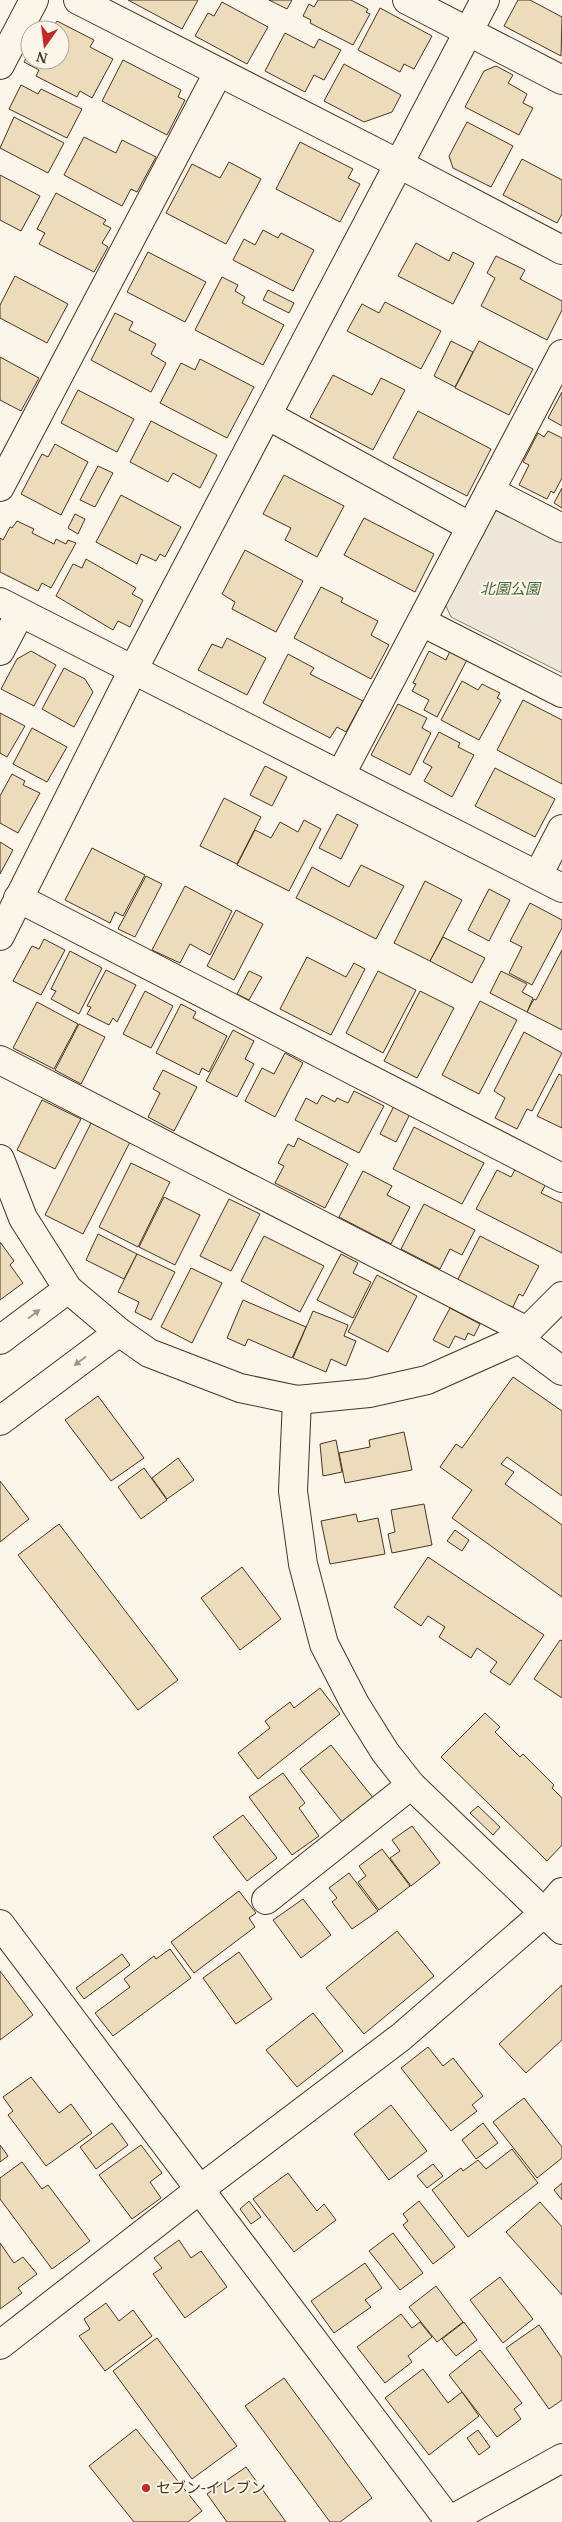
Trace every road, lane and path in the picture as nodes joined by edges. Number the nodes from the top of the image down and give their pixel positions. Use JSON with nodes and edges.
{"nodes":[{"id":1,"x":34,"y":0,"type":"edge"},
{"id":2,"x":78,"y":0,"type":"edge"},
{"id":3,"x":407,"y":0,"type":"edge"},
{"id":4,"x":485,"y":0,"type":"edge"},
{"id":5,"x":469,"y":32,"type":"junction"},
{"id":6,"x":0,"y":65,"type":"edge"},
{"id":7,"x":218,"y":73,"type":"junction"},
{"id":8,"x":562,"y":80,"type":"edge"},
{"id":9,"x":399,"y":164,"type":"junction"},
{"id":10,"x":562,"y":250,"type":"edge"},
{"id":11,"x":562,"y":354,"type":"edge"},
{"id":12,"x":267,"y":415,"type":"junction"},
{"id":13,"x":0,"y":487,"type":"edge"},
{"id":14,"x":490,"y":491,"type":"junction"},
{"id":15,"x":471,"y":527,"type":"junction"},
{"id":16,"x":562,"y":528,"type":"edge"},
{"id":17,"x":10,"y":607,"type":"edge"},
{"id":18,"x":422,"y":622,"type":"junction"},
{"id":19,"x":0,"y":651,"type":"edge"},
{"id":20,"x":133,"y":670,"type":"junction"},
{"id":21,"x":562,"y":693,"type":"edge"},
{"id":22,"x":340,"y":774,"type":"junction"},
{"id":23,"x":562,"y":828,"type":"edge"},
{"id":24,"x":538,"y":875,"type":"junction"},
{"id":25,"x":562,"y":888,"type":"edge"},
{"id":26,"x":18,"y":898,"type":"junction"},
{"id":27,"x":0,"y":936,"type":"edge"},
{"id":28,"x":0,"y":1060,"type":"edge"},
{"id":29,"x":0,"y":1159,"type":"edge"},
{"id":30,"x":562,"y":1178,"type":"edge"},
{"id":31,"x":68,"y":1289,"type":"junction"},
{"id":32,"x":562,"y":1296,"type":"edge"},
{"id":33,"x":119,"y":1332,"type":"junction"},
{"id":34,"x":523,"y":1335,"type":"junction"},
{"id":35,"x":0,"y":1340,"type":"edge"},
{"id":36,"x":562,"y":1371,"type":"edge"},
{"id":37,"x":297,"y":1400,"type":"junction"},
{"id":38,"x":0,"y":1421,"type":"edge"},
{"id":39,"x":411,"y":1785,"type":"junction"},
{"id":40,"x":562,"y":1892,"type":"edge"},
{"id":41,"x":266,"y":1900,"type":"dead end"},
{"id":42,"x":553,"y":1921,"type":"edge"},
{"id":43,"x":0,"y":1924,"type":"edge"},
{"id":44,"x":199,"y":2190,"type":"junction"},
{"id":45,"x":0,"y":2345,"type":"edge"},
{"id":46,"x":562,"y":2458,"type":"edge"},
{"id":47,"x":449,"y":2522,"type":"edge"}],
"edges":[{"from":1,"to":6,"type":"street"},
{"from":2,"to":7,"type":"street"},
{"from":3,"to":5,"type":"street"},
{"from":4,"to":5,"type":"street"},
{"from":5,"to":8,"type":"street"},
{"from":5,"to":9,"type":"street"},
{"from":7,"to":9,"type":"street"},
{"from":7,"to":13,"type":"street"},
{"from":9,"to":10,"type":"street"},
{"from":9,"to":12,"type":"street"},
{"from":11,"to":14,"type":"street"},
{"from":12,"to":15,"type":"street"},
{"from":12,"to":20,"type":"street"},
{"from":14,"to":15,"type":"street"},
{"from":14,"to":16,"type":"street"},
{"from":15,"to":18,"type":"street"},
{"from":17,"to":19,"type":"street"},
{"from":17,"to":20,"type":"street"},
{"from":18,"to":21,"type":"street"},
{"from":18,"to":22,"type":"street"},
{"from":20,"to":22,"type":"street"},
{"from":20,"to":26,"type":"street"},
{"from":22,"to":24,"type":"street"},
{"from":23,"to":24,"type":"street"},
{"from":24,"to":25,"type":"street"},
{"from":26,"to":27,"type":"street"},
{"from":26,"to":30,"type":"street"},
{"from":28,"to":34,"type":"street"},
{"from":29,"to":31,"type":"street"},
{"from":31,"to":33,"type":"street"},
{"from":35,"to":31,"type":"street","one_way":true},
{"from":32,"to":34,"type":"street"},
{"from":33,"to":37,"type":"street"},
{"from":33,"to":38,"type":"street","one_way":true},
{"from":34,"to":36,"type":"street"},
{"from":34,"to":37,"type":"street"},
{"from":37,"to":39,"type":"street"},
{"from":39,"to":41,"type":"street"},
{"from":39,"to":42,"type":"street"},
{"from":40,"to":42,"type":"street"},
{"from":42,"to":44,"type":"street"},
{"from":43,"to":44,"type":"street"},
{"from":44,"to":45,"type":"street"},
{"from":44,"to":47,"type":"street"},
{"from":46,"to":47,"type":"street"}]}
